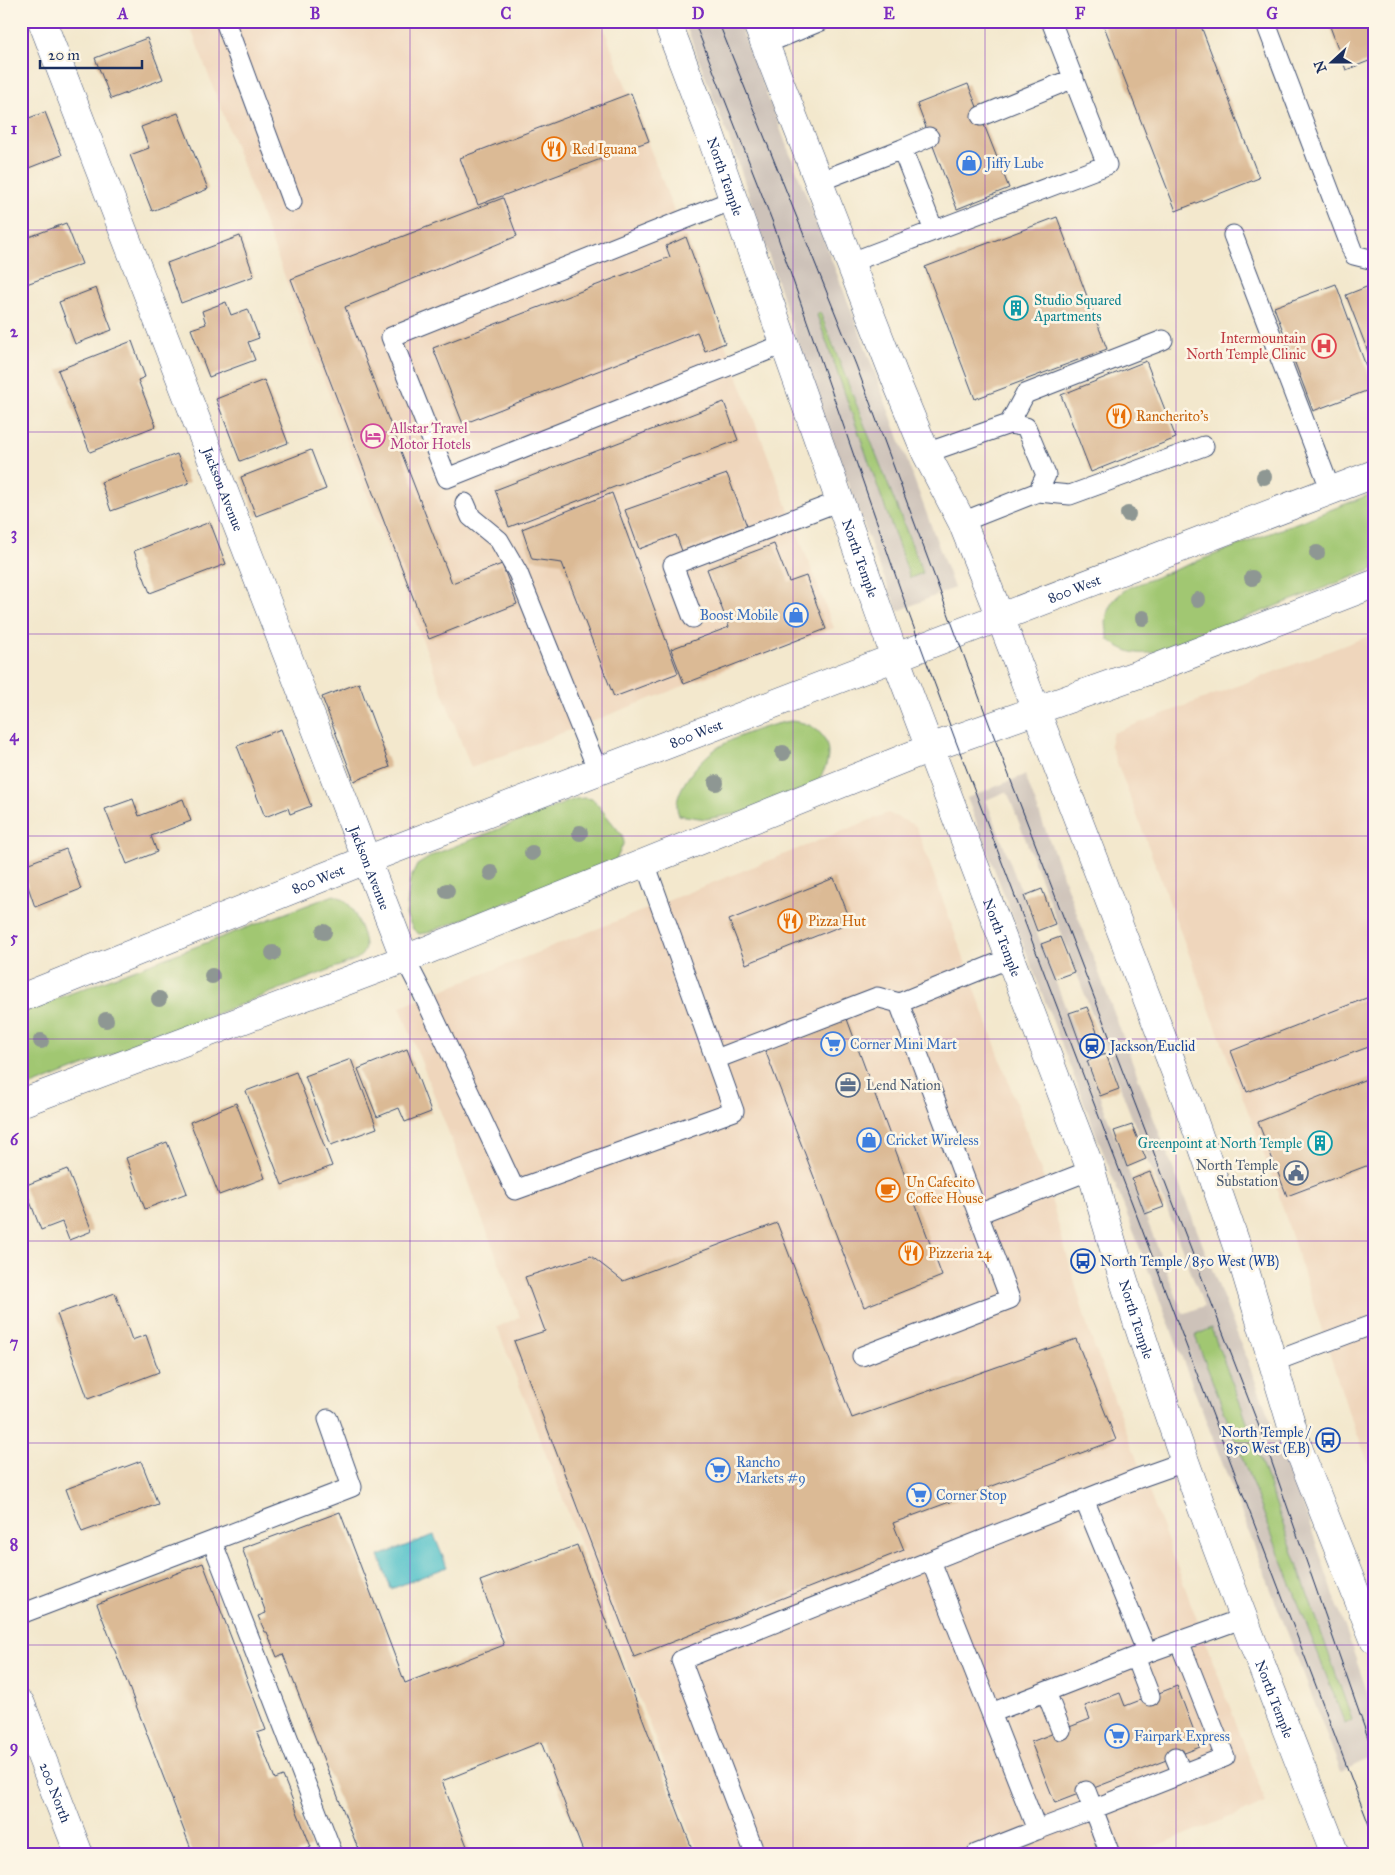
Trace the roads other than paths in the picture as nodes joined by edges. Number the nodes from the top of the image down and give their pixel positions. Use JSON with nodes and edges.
{"nodes":[{"id":1,"x":42,"y":21,"type":"edge"},
{"id":2,"x":225,"y":21,"type":"edge"},
{"id":3,"x":667,"y":21,"type":"edge"},
{"id":4,"x":821,"y":21,"type":"edge"},
{"id":5,"x":1051,"y":21,"type":"edge"},
{"id":6,"x":1265,"y":21,"type":"edge"},
{"id":7,"x":760,"y":32,"type":"edge"},
{"id":8,"x":1074,"y":78,"type":"junction"},
{"id":9,"x":981,"y":116,"type":"dead end"},
{"id":10,"x":929,"y":137,"type":"dead end"},
{"id":11,"x":902,"y":149,"type":"junction"},
{"id":12,"x":818,"y":182,"type":"junction"},
{"id":13,"x":734,"y":200,"type":"junction"},
{"id":14,"x":292,"y":202,"type":"dead end"},
{"id":15,"x":934,"y":231,"type":"junction"},
{"id":16,"x":1233,"y":235,"type":"dead end"},
{"id":17,"x":1374,"y":260,"type":"edge"},
{"id":18,"x":850,"y":263,"type":"junction"},
{"id":19,"x":1163,"y":340,"type":"dead end"},
{"id":20,"x":784,"y":344,"type":"junction"},
{"id":21,"x":1009,"y":424,"type":"junction"},
{"id":22,"x":1204,"y":446,"type":"dead end"},
{"id":23,"x":926,"y":453,"type":"junction"},
{"id":24,"x":1374,"y":474,"type":"edge"},
{"id":25,"x":1331,"y":491,"type":"junction"},
{"id":26,"x":1038,"y":492,"type":"junction"},
{"id":27,"x":840,"y":501,"type":"junction"},
{"id":28,"x":466,"y":503,"type":"dead end"},
{"id":29,"x":962,"y":522,"type":"junction"},
{"id":30,"x":1374,"y":584,"type":"edge"},
{"id":31,"x":1000,"y":617,"type":"junction"},
{"id":32,"x":693,"y":618,"type":"dead end"},
{"id":33,"x":895,"y":657,"type":"junction"},
{"id":34,"x":1036,"y":710,"type":"junction"},
{"id":35,"x":930,"y":748,"type":"junction"},
{"id":36,"x":598,"y":770,"type":"junction"},
{"id":37,"x":366,"y":860,"type":"junction"},
{"id":38,"x":645,"y":863,"type":"junction"},
{"id":39,"x":1010,"y":958,"type":"junction"},
{"id":40,"x":405,"y":959,"type":"junction"},
{"id":41,"x":21,"y":998,"type":"edge"},
{"id":42,"x":899,"y":1003,"type":"junction"},
{"id":43,"x":716,"y":1059,"type":"junction"},
{"id":44,"x":21,"y":1103,"type":"edge"},
{"id":45,"x":1091,"y":1170,"type":"junction"},
{"id":46,"x":978,"y":1214,"type":"junction"},
{"id":47,"x":1374,"y":1324,"type":"edge"},
{"id":48,"x":862,"y":1356,"type":"dead end"},
{"id":49,"x":1273,"y":1362,"type":"junction"},
{"id":50,"x":328,"y":1419,"type":"dead end"},
{"id":51,"x":1184,"y":1462,"type":"junction"},
{"id":52,"x":1084,"y":1499,"type":"junction"},
{"id":53,"x":212,"y":1541,"type":"junction"},
{"id":54,"x":931,"y":1561,"type":"junction"},
{"id":55,"x":21,"y":1614,"type":"edge"},
{"id":56,"x":1244,"y":1618,"type":"junction"},
{"id":57,"x":1374,"y":1639,"type":"edge"},
{"id":58,"x":1179,"y":1641,"type":"junction"},
{"id":59,"x":1141,"y":1655,"type":"junction"},
{"id":60,"x":1046,"y":1692,"type":"junction"},
{"id":61,"x":1150,"y":1696,"type":"dead end"},
{"id":62,"x":21,"y":1704,"type":"edge"},
{"id":63,"x":991,"y":1713,"type":"junction"},
{"id":64,"x":1061,"y":1730,"type":"dead end"},
{"id":65,"x":1086,"y":1791,"type":"dead end"},
{"id":66,"x":1093,"y":1809,"type":"junction"},
{"id":67,"x":1037,"y":1830,"type":"junction"},
{"id":68,"x":79,"y":1854,"type":"edge"},
{"id":69,"x":333,"y":1854,"type":"edge"},
{"id":70,"x":755,"y":1854,"type":"edge"},
{"id":71,"x":976,"y":1854,"type":"edge"},
{"id":72,"x":1110,"y":1854,"type":"edge"},
{"id":73,"x":1335,"y":1854,"type":"edge"}],
"edges":[{"from":1,"to":37,"type":"street","name":"Jackson Avenue"},
{"from":2,"to":14,"type":"lane"},
{"from":3,"to":13,"type":"street","name":"North Temple"},
{"from":4,"to":7,"type":"lane"},
{"from":5,"to":8,"type":"lane"},
{"from":6,"to":17,"type":"lane"},
{"from":7,"to":12,"type":"street"},
{"from":8,"to":9,"type":"lane"},
{"from":8,"to":15,"type":"lane"},
{"from":10,"to":11,"type":"lane"},
{"from":11,"to":12,"type":"lane"},
{"from":11,"to":15,"type":"lane"},
{"from":12,"to":18,"type":"street"},
{"from":13,"to":20,"type":"street","name":"North Temple"},
{"from":13,"to":20,"type":"lane"},
{"from":15,"to":18,"type":"lane"},
{"from":16,"to":25,"type":"lane"},
{"from":18,"to":23,"type":"street"},
{"from":19,"to":21,"type":"lane"},
{"from":20,"to":27,"type":"street","name":"North Temple"},
{"from":21,"to":23,"type":"lane"},
{"from":21,"to":26,"type":"lane"},
{"from":22,"to":26,"type":"lane"},
{"from":23,"to":29,"type":"street"},
{"from":24,"to":25,"type":"street","name":"800 West"},
{"from":25,"to":31,"type":"street","name":"800 West"},
{"from":26,"to":29,"type":"lane"},
{"from":27,"to":32,"type":"lane"},
{"from":27,"to":33,"type":"street","name":"North Temple"},
{"from":28,"to":36,"type":"lane"},
{"from":29,"to":31,"type":"street"},
{"from":30,"to":34,"type":"street"},
{"from":31,"to":33,"type":"street","name":"800 West"},
{"from":31,"to":34,"type":"street"},
{"from":33,"to":35,"type":"street","name":"North Temple"},
{"from":33,"to":36,"type":"street","name":"800 West"},
{"from":34,"to":35,"type":"street"},
{"from":34,"to":49,"type":"street"},
{"from":35,"to":38,"type":"street"},
{"from":35,"to":39,"type":"street","name":"North Temple"},
{"from":36,"to":37,"type":"street","name":"800 West"},
{"from":37,"to":40,"type":"street","name":"Jackson Avenue"},
{"from":37,"to":41,"type":"street","name":"800 West"},
{"from":38,"to":40,"type":"street"},
{"from":38,"to":43,"type":"lane"},
{"from":39,"to":42,"type":"lane"},
{"from":39,"to":45,"type":"street","name":"North Temple"},
{"from":40,"to":43,"type":"lane"},
{"from":40,"to":44,"type":"street"},
{"from":42,"to":43,"type":"lane"},
{"from":42,"to":46,"type":"lane"},
{"from":45,"to":46,"type":"lane"},
{"from":45,"to":51,"type":"street","name":"North Temple"},
{"from":46,"to":48,"type":"lane"},
{"from":47,"to":49,"type":"lane"},
{"from":49,"to":57,"type":"street"},
{"from":50,"to":53,"type":"lane"},
{"from":51,"to":52,"type":"lane"},
{"from":51,"to":56,"type":"street","name":"North Temple"},
{"from":52,"to":54,"type":"lane"},
{"from":52,"to":59,"type":"lane"},
{"from":53,"to":55,"type":"lane"},
{"from":53,"to":69,"type":"lane"},
{"from":54,"to":63,"type":"lane"},
{"from":54,"to":70,"type":"lane"},
{"from":56,"to":58,"type":"lane"},
{"from":56,"to":73,"type":"street","name":"North Temple"},
{"from":58,"to":59,"type":"lane"},
{"from":58,"to":66,"type":"lane"},
{"from":59,"to":60,"type":"lane"},
{"from":59,"to":61,"type":"lane"},
{"from":60,"to":63,"type":"lane"},
{"from":60,"to":64,"type":"lane"},
{"from":62,"to":68,"type":"street","name":"200 North"},
{"from":63,"to":67,"type":"lane"},
{"from":65,"to":66,"type":"lane"},
{"from":66,"to":67,"type":"lane"},
{"from":66,"to":72,"type":"lane"},
{"from":67,"to":71,"type":"lane"}]}
